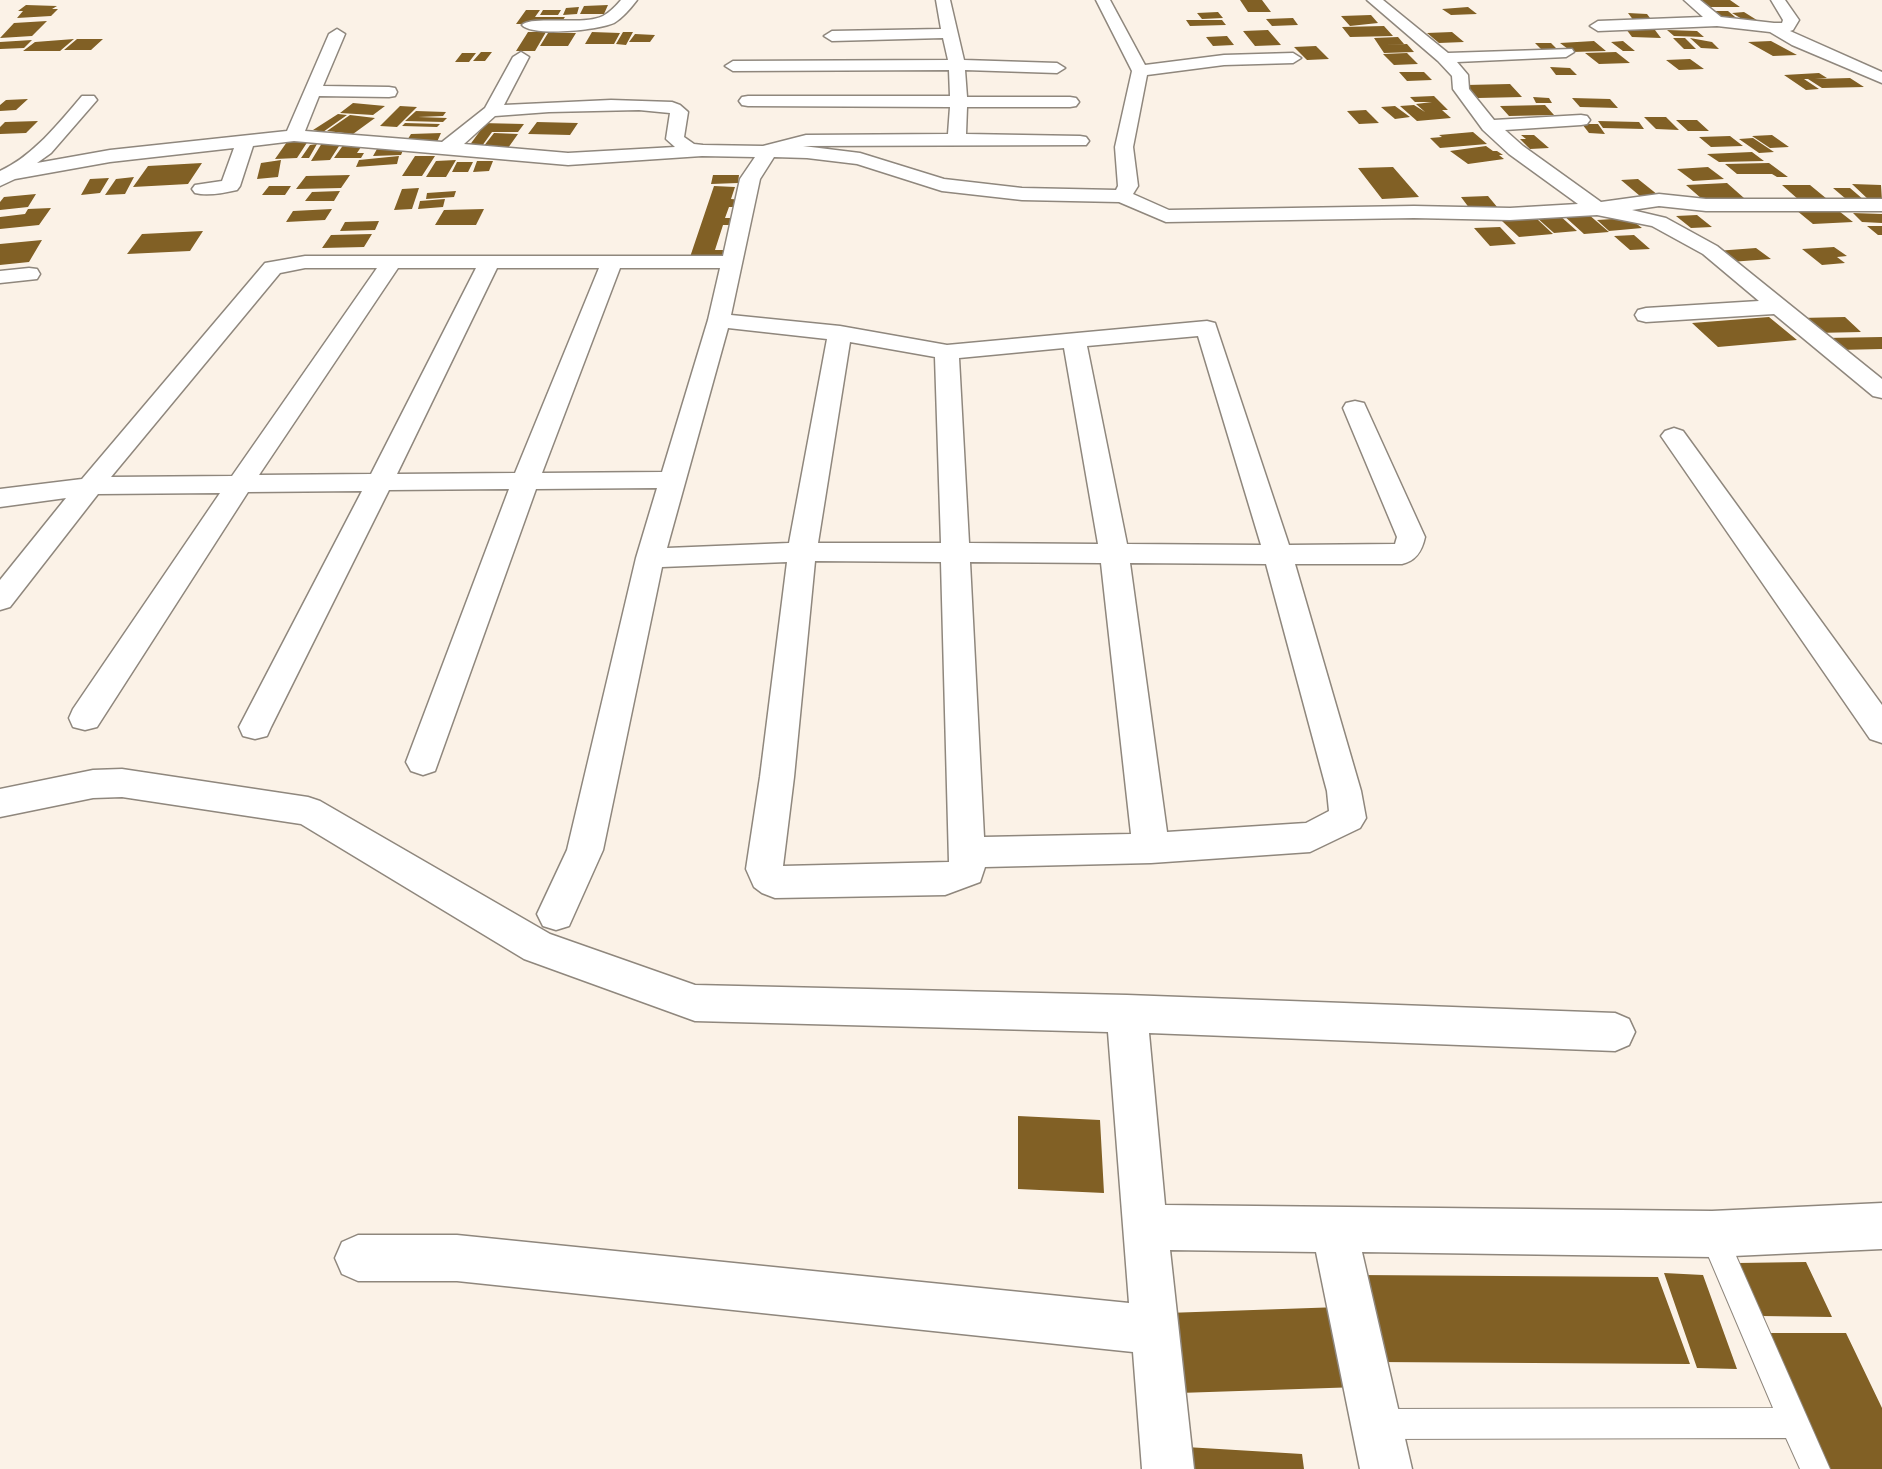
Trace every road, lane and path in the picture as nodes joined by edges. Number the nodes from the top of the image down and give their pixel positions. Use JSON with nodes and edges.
{"nodes":[{"id":1,"x":615,"y":0,"type":"edge"},
{"id":2,"x":629,"y":0,"type":"edge"},
{"id":3,"x":943,"y":0,"type":"edge"},
{"id":4,"x":1103,"y":0,"type":"edge"},
{"id":5,"x":1374,"y":0,"type":"edge"},
{"id":6,"x":1691,"y":0,"type":"edge"},
{"id":7,"x":1778,"y":0,"type":"edge"},
{"id":8,"x":1717,"y":21,"type":"junction"},
{"id":9,"x":530,"y":25,"type":"dead end"},
{"id":10,"x":1598,"y":26,"type":"dead end"},
{"id":11,"x":1774,"y":28,"type":"junction"},
{"id":12,"x":950,"y":33,"type":"junction"},
{"id":13,"x":337,"y":34,"type":"dead end"},
{"id":14,"x":832,"y":36,"type":"dead end"},
{"id":15,"x":1566,"y":52,"type":"dead end"},
{"id":16,"x":521,"y":57,"type":"dead end"},
{"id":17,"x":1293,"y":58,"type":"dead end"},
{"id":18,"x":1444,"y":58,"type":"junction"},
{"id":19,"x":957,"y":65,"type":"junction"},
{"id":20,"x":733,"y":66,"type":"dead end"},
{"id":21,"x":1057,"y":68,"type":"dead end"},
{"id":22,"x":1140,"y":71,"type":"junction"},
{"id":23,"x":1479,"y":74,"type":"dead end"},
{"id":24,"x":1460,"y":75,"type":"junction"},
{"id":25,"x":1882,"y":78,"type":"edge"},
{"id":26,"x":313,"y":91,"type":"junction"},
{"id":27,"x":389,"y":92,"type":"dead end"},
{"id":28,"x":88,"y":99,"type":"dead end"},
{"id":29,"x":748,"y":101,"type":"dead end"},
{"id":30,"x":959,"y":102,"type":"junction"},
{"id":31,"x":1070,"y":102,"type":"dead end"},
{"id":32,"x":492,"y":111,"type":"junction"},
{"id":33,"x":1581,"y":120,"type":"dead end"},
{"id":34,"x":1489,"y":126,"type":"junction"},
{"id":35,"x":294,"y":136,"type":"junction"},
{"id":36,"x":957,"y":139,"type":"junction"},
{"id":37,"x":1080,"y":141,"type":"dead end"},
{"id":38,"x":245,"y":142,"type":"junction"},
{"id":39,"x":444,"y":148,"type":"junction"},
{"id":40,"x":769,"y":150,"type":"junction"},
{"id":41,"x":703,"y":151,"type":"junction"},
{"id":42,"x":5,"y":177,"type":"edge"},
{"id":43,"x":202,"y":189,"type":"dead end"},
{"id":44,"x":1122,"y":196,"type":"junction"},
{"id":45,"x":1882,"y":205,"type":"edge"},
{"id":46,"x":1597,"y":209,"type":"junction"},
{"id":47,"x":392,"y":262,"type":"junction"},
{"id":48,"x":490,"y":262,"type":"junction"},
{"id":49,"x":612,"y":262,"type":"junction"},
{"id":50,"x":732,"y":262,"type":"junction"},
{"id":51,"x":29,"y":274,"type":"dead end"},
{"id":52,"x":0,"y":277,"type":"edge"},
{"id":53,"x":1779,"y":307,"type":"junction"},
{"id":54,"x":1646,"y":315,"type":"dead end"},
{"id":55,"x":719,"y":320,"type":"junction"},
{"id":56,"x":840,"y":333,"type":"junction"},
{"id":57,"x":1074,"y":340,"type":"junction"},
{"id":58,"x":947,"y":352,"type":"junction"},
{"id":59,"x":1882,"y":391,"type":"edge"},
{"id":60,"x":1355,"y":408,"type":"dead end"},
{"id":61,"x":1674,"y":436,"type":"dead end"},
{"id":62,"x":671,"y":480,"type":"junction"},
{"id":63,"x":380,"y":482,"type":"junction"},
{"id":64,"x":525,"y":482,"type":"junction"},
{"id":65,"x":241,"y":483,"type":"junction"},
{"id":66,"x":90,"y":486,"type":"junction"},
{"id":67,"x":0,"y":498,"type":"edge"},
{"id":68,"x":802,"y":552,"type":"junction"},
{"id":69,"x":1114,"y":552,"type":"junction"},
{"id":70,"x":955,"y":554,"type":"junction"},
{"id":71,"x":1278,"y":554,"type":"junction"},
{"id":72,"x":650,"y":558,"type":"junction"},
{"id":73,"x":0,"y":600,"type":"edge"},
{"id":74,"x":85,"y":718,"type":"dead end"},
{"id":75,"x":255,"y":727,"type":"dead end"},
{"id":76,"x":1882,"y":730,"type":"edge"},
{"id":77,"x":423,"y":762,"type":"dead end"},
{"id":78,"x":0,"y":803,"type":"edge"},
{"id":79,"x":1151,"y":848,"type":"junction"},
{"id":80,"x":967,"y":852,"type":"junction"},
{"id":81,"x":556,"y":914,"type":"dead end"},
{"id":82,"x":1127,"y":1014,"type":"junction"},
{"id":83,"x":1615,"y":1032,"type":"dead end"},
{"id":84,"x":1882,"y":1226,"type":"edge"},
{"id":85,"x":1145,"y":1227,"type":"junction"},
{"id":86,"x":1334,"y":1231,"type":"junction"},
{"id":87,"x":1712,"y":1234,"type":"junction"},
{"id":88,"x":358,"y":1258,"type":"dead end"},
{"id":89,"x":1156,"y":1330,"type":"junction"},
{"id":90,"x":1795,"y":1423,"type":"junction"},
{"id":91,"x":1377,"y":1424,"type":"junction"},
{"id":92,"x":1168,"y":1469,"type":"edge"},
{"id":93,"x":1386,"y":1469,"type":"edge"},
{"id":94,"x":1815,"y":1469,"type":"edge"}],
"edges":[{"from":1,"to":2,"type":"street"},
{"from":2,"to":9,"type":"street"},
{"from":3,"to":12,"type":"street"},
{"from":4,"to":22,"type":"street"},
{"from":5,"to":18,"type":"street"},
{"from":6,"to":8,"type":"street"},
{"from":7,"to":11,"type":"street"},
{"from":8,"to":10,"type":"street"},
{"from":8,"to":11,"type":"street"},
{"from":11,"to":25,"type":"street"},
{"from":12,"to":14,"type":"street"},
{"from":12,"to":19,"type":"street"},
{"from":13,"to":26,"type":"street"},
{"from":15,"to":18,"type":"street"},
{"from":16,"to":32,"type":"street"},
{"from":17,"to":22,"type":"street"},
{"from":18,"to":24,"type":"street"},
{"from":19,"to":20,"type":"street"},
{"from":19,"to":21,"type":"street"},
{"from":19,"to":30,"type":"street"},
{"from":22,"to":44,"type":"street"},
{"from":23,"to":24,"type":"street"},
{"from":24,"to":34,"type":"street"},
{"from":26,"to":27,"type":"street"},
{"from":26,"to":35,"type":"street"},
{"from":28,"to":42,"type":"street"},
{"from":29,"to":30,"type":"street"},
{"from":30,"to":31,"type":"street"},
{"from":30,"to":36,"type":"street"},
{"from":32,"to":39,"type":"street"},
{"from":32,"to":41,"type":"street"},
{"from":33,"to":34,"type":"street"},
{"from":34,"to":46,"type":"street"},
{"from":35,"to":38,"type":"street"},
{"from":35,"to":39,"type":"street"},
{"from":36,"to":37,"type":"street"},
{"from":36,"to":40,"type":"street"},
{"from":38,"to":42,"type":"street"},
{"from":38,"to":43,"type":"street"},
{"from":39,"to":41,"type":"street"},
{"from":40,"to":41,"type":"street"},
{"from":40,"to":44,"type":"street"},
{"from":40,"to":50,"type":"street"},
{"from":44,"to":46,"type":"street"},
{"from":45,"to":46,"type":"street"},
{"from":46,"to":53,"type":"street"},
{"from":47,"to":48,"type":"street"},
{"from":47,"to":65,"type":"street"},
{"from":47,"to":66,"type":"street"},
{"from":48,"to":49,"type":"street"},
{"from":48,"to":63,"type":"street"},
{"from":49,"to":50,"type":"street"},
{"from":49,"to":64,"type":"street"},
{"from":50,"to":55,"type":"street"},
{"from":51,"to":52,"type":"street"},
{"from":53,"to":54,"type":"street"},
{"from":53,"to":59,"type":"street"},
{"from":55,"to":56,"type":"street"},
{"from":55,"to":62,"type":"street"},
{"from":56,"to":58,"type":"street"},
{"from":56,"to":68,"type":"street"},
{"from":57,"to":58,"type":"street"},
{"from":57,"to":69,"type":"street"},
{"from":57,"to":71,"type":"street"},
{"from":58,"to":70,"type":"street"},
{"from":60,"to":71,"type":"street"},
{"from":61,"to":76,"type":"street"},
{"from":62,"to":64,"type":"street"},
{"from":62,"to":72,"type":"street"},
{"from":63,"to":64,"type":"street"},
{"from":63,"to":65,"type":"street"},
{"from":63,"to":75,"type":"street"},
{"from":64,"to":77,"type":"street"},
{"from":65,"to":66,"type":"street"},
{"from":65,"to":74,"type":"street"},
{"from":66,"to":67,"type":"street"},
{"from":66,"to":73,"type":"street"},
{"from":68,"to":70,"type":"street"},
{"from":68,"to":72,"type":"street"},
{"from":68,"to":80,"type":"street"},
{"from":69,"to":70,"type":"street"},
{"from":69,"to":71,"type":"street"},
{"from":69,"to":79,"type":"street"},
{"from":70,"to":80,"type":"street"},
{"from":71,"to":79,"type":"street"},
{"from":72,"to":81,"type":"street"},
{"from":78,"to":82,"type":"street"},
{"from":79,"to":80,"type":"street"},
{"from":82,"to":83,"type":"street"},
{"from":82,"to":85,"type":"street"},
{"from":84,"to":87,"type":"street"},
{"from":85,"to":86,"type":"street"},
{"from":85,"to":89,"type":"street"},
{"from":86,"to":87,"type":"street"},
{"from":86,"to":91,"type":"street"},
{"from":87,"to":90,"type":"lane"},
{"from":88,"to":89,"type":"street"},
{"from":89,"to":92,"type":"street"},
{"from":90,"to":91,"type":"lane"},
{"from":90,"to":94,"type":"lane"},
{"from":91,"to":93,"type":"street"}]}
